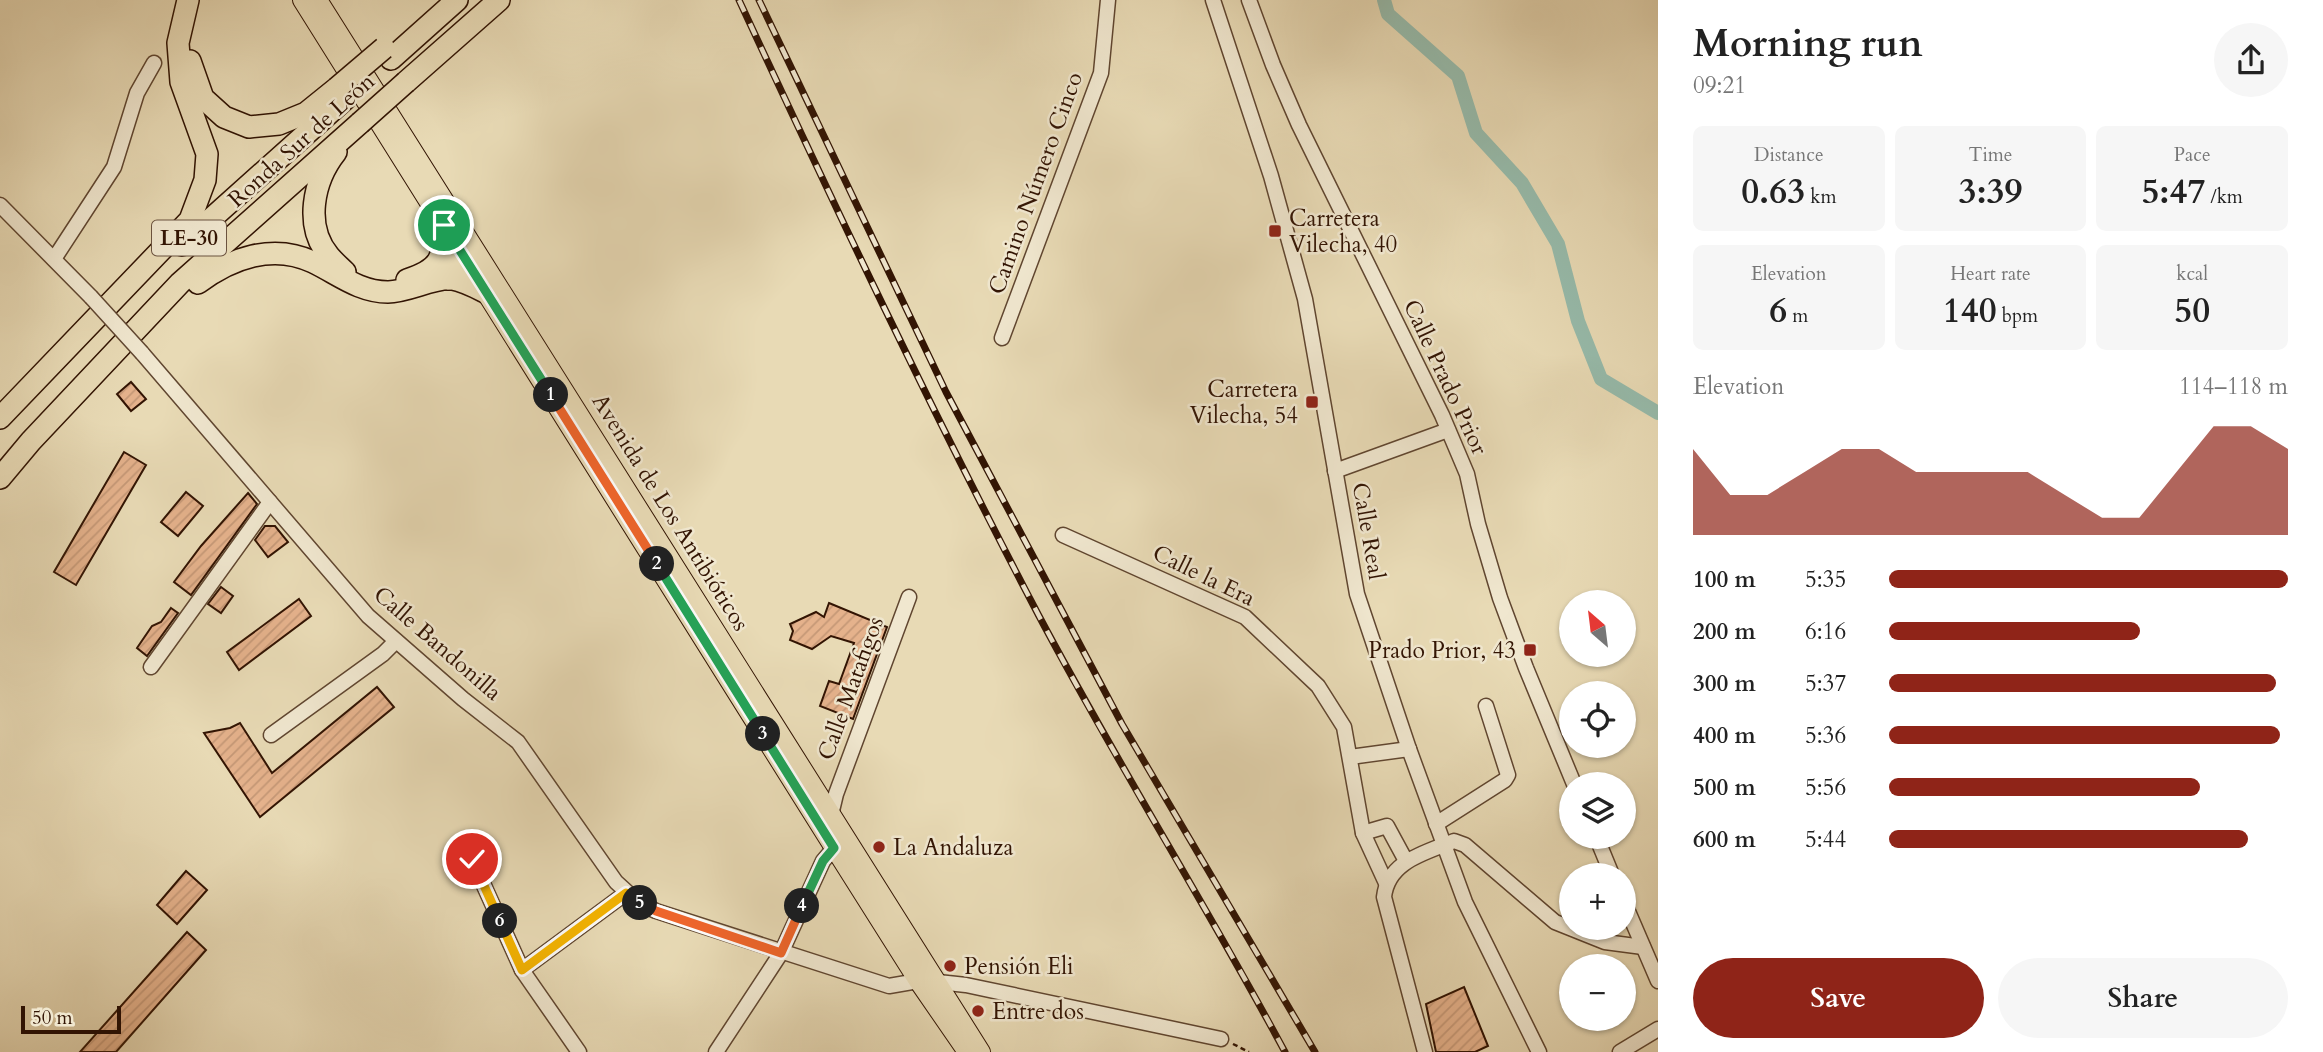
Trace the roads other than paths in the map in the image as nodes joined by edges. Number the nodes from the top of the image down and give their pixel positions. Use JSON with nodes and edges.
{"nodes":[{"id":1,"x":188,"y":0,"type":"edge"},
{"id":2,"x":199,"y":0,"type":"edge"},
{"id":3,"x":302,"y":0,"type":"edge"},
{"id":4,"x":310,"y":0,"type":"edge"},
{"id":5,"x":318,"y":0,"type":"edge"},
{"id":6,"x":457,"y":0,"type":"edge"},
{"id":7,"x":499,"y":0,"type":"edge"},
{"id":8,"x":1108,"y":0,"type":"edge"},
{"id":9,"x":1213,"y":0,"type":"edge"},
{"id":10,"x":1250,"y":0,"type":"edge"},
{"id":11,"x":339,"y":32,"type":"junction"},
{"id":12,"x":154,"y":64,"type":"dead end"},
{"id":13,"x":373,"y":86,"type":"junction"},
{"id":14,"x":341,"y":94,"type":"junction"},
{"id":15,"x":360,"y":123,"type":"junction"},
{"id":16,"x":0,"y":205,"type":"edge"},
{"id":17,"x":444,"y":225,"type":"junction"},
{"id":18,"x":54,"y":258,"type":"junction"},
{"id":19,"x":466,"y":260,"type":"junction"},
{"id":20,"x":443,"y":271,"type":"junction"},
{"id":21,"x":487,"y":293,"type":"junction"},
{"id":22,"x":144,"y":321,"type":"junction"},
{"id":23,"x":1002,"y":338,"type":"dead end"},
{"id":24,"x":0,"y":418,"type":"edge"},
{"id":25,"x":590,"y":430,"type":"junction"},
{"id":26,"x":1448,"y":430,"type":"junction"},
{"id":27,"x":1335,"y":471,"type":"junction"},
{"id":28,"x":0,"y":478,"type":"edge"},
{"id":29,"x":270,"y":502,"type":"junction"},
{"id":30,"x":633,"y":524,"type":"junction"},
{"id":31,"x":1063,"y":535,"type":"dead end"},
{"id":32,"x":909,"y":597,"type":"dead end"},
{"id":33,"x":719,"y":633,"type":"junction"},
{"id":34,"x":396,"y":641,"type":"junction"},
{"id":35,"x":151,"y":667,"type":"dead end"},
{"id":36,"x":724,"y":671,"type":"junction"},
{"id":37,"x":1486,"y":706,"type":"dead end"},
{"id":38,"x":271,"y":735,"type":"dead end"},
{"id":39,"x":1409,"y":749,"type":"junction"},
{"id":40,"x":1350,"y":757,"type":"junction"},
{"id":41,"x":1569,"y":772,"type":"edge"},
{"id":42,"x":817,"y":793,"type":"junction"},
{"id":43,"x":836,"y":794,"type":"junction"},
{"id":44,"x":831,"y":815,"type":"junction"},
{"id":45,"x":1436,"y":824,"type":"junction"},
{"id":46,"x":1363,"y":833,"type":"junction"},
{"id":47,"x":1444,"y":845,"type":"junction"},
{"id":48,"x":834,"y":848,"type":"junction"},
{"id":49,"x":472,"y":859,"type":"dead end"},
{"id":50,"x":1406,"y":861,"type":"junction"},
{"id":51,"x":1386,"y":883,"type":"junction"},
{"id":52,"x":626,"y":893,"type":"junction"},
{"id":53,"x":902,"y":926,"type":"junction"},
{"id":54,"x":1636,"y":930,"type":"edge"},
{"id":55,"x":1643,"y":947,"type":"junction"},
{"id":56,"x":781,"y":953,"type":"junction"},
{"id":57,"x":922,"y":957,"type":"junction"},
{"id":58,"x":522,"y":970,"type":"junction"},
{"id":59,"x":918,"y":981,"type":"junction"},
{"id":60,"x":1658,"y":981,"type":"edge"},
{"id":61,"x":938,"y":982,"type":"junction"},
{"id":62,"x":1658,"y":1029,"type":"edge"},
{"id":63,"x":1221,"y":1040,"type":"road end"},
{"id":64,"x":579,"y":1052,"type":"edge"},
{"id":65,"x":716,"y":1052,"type":"edge"},
{"id":66,"x":967,"y":1052,"type":"edge"},
{"id":67,"x":981,"y":1052,"type":"edge"},
{"id":68,"x":1425,"y":1052,"type":"edge"},
{"id":69,"x":1539,"y":1052,"type":"edge"},
{"id":70,"x":1620,"y":1052,"type":"edge"}],
"edges":[{"from":1,"to":24,"type":"highway"},
{"from":2,"to":14,"type":"highway"},
{"from":3,"to":17,"type":"main road","name":"Avenida de Los Antibióticos"},
{"from":4,"to":11,"type":"main road"},
{"from":5,"to":11,"type":"main road","name":"Avenida de Los Antibióticos"},
{"from":6,"to":14,"type":"highway","name":"Ronda Sur de León","number":"LE-30"},
{"from":7,"to":15,"type":"highway","name":"Ronda Sur de León","number":"LE-30","bridge":true},
{"from":8,"to":23,"type":"street","name":"Camino Número Cinco"},
{"from":9,"to":27,"type":"street","name":"Calle Real"},
{"from":10,"to":26,"type":"street","name":"Calle Prado Prior"},
{"from":11,"to":13,"type":"main road","name":"Avenida de Los Antibióticos"},
{"from":12,"to":18,"type":"street"},
{"from":13,"to":19,"type":"main road"},
{"from":13,"to":25,"type":"main road","name":"Avenida de Los Antibióticos"},
{"from":14,"to":24,"type":"highway","name":"Ronda Sur de León","number":"LE-30"},
{"from":15,"to":20,"type":"highway"},
{"from":15,"to":22,"type":"highway","name":"Ronda Sur de León","number":"LE-30"},
{"from":16,"to":18,"type":"street","name":"Calle Bandonilla"},
{"from":17,"to":19,"type":"main road","name":"Avenida de Los Antibióticos"},
{"from":17,"to":20,"type":"highway"},
{"from":18,"to":29,"type":"street","name":"Calle Bandonilla","bridge":true},
{"from":19,"to":20,"type":"highway"},
{"from":19,"to":21,"type":"main road","name":"Avenida de Los Antibióticos"},
{"from":19,"to":25,"type":"main road"},
{"from":20,"to":21,"type":"highway"},
{"from":20,"to":22,"type":"highway"},
{"from":21,"to":30,"type":"main road","name":"Avenida de Los Antibióticos"},
{"from":22,"to":28,"type":"highway","name":"Ronda Sur de León","number":"LE-30"},
{"from":25,"to":33,"type":"main road","name":"Avenida de Los Antibióticos"},
{"from":26,"to":27,"type":"street"},
{"from":26,"to":41,"type":"street","name":"Calle Prado Prior"},
{"from":27,"to":39,"type":"street","name":"Calle Real"},
{"from":29,"to":34,"type":"street","name":"Calle Bandonilla"},
{"from":29,"to":35,"type":"street"},
{"from":30,"to":33,"type":"main road"},
{"from":30,"to":36,"type":"main road","name":"Avenida de Los Antibióticos"},
{"from":31,"to":40,"type":"street","name":"Calle la Era"},
{"from":32,"to":43,"type":"street","name":"Calle Matafigos"},
{"from":33,"to":36,"type":"main road"},
{"from":33,"to":42,"type":"main road","name":"Avenida de Los Antibióticos"},
{"from":34,"to":38,"type":"street"},
{"from":34,"to":52,"type":"street","name":"Calle Bandonilla"},
{"from":36,"to":48,"type":"main road","name":"Avenida de Los Antibióticos"},
{"from":37,"to":45,"type":"street"},
{"from":39,"to":40,"type":"street"},
{"from":39,"to":45,"type":"street","name":"Calle Real"},
{"from":40,"to":46,"type":"street","name":"Calle la Era"},
{"from":42,"to":43,"type":"street","name":"Calle Matafigos"},
{"from":42,"to":44,"type":"main road","name":"Avenida de Los Antibióticos"},
{"from":43,"to":44,"type":"street","name":"Calle Matafigos"},
{"from":44,"to":48,"type":"main road"},
{"from":44,"to":53,"type":"main road","name":"Avenida de Los Antibióticos"},
{"from":45,"to":47,"type":"street","name":"Calle Real"},
{"from":46,"to":50,"type":"street"},
{"from":46,"to":51,"type":"street","name":"Calle la Era"},
{"from":47,"to":50,"type":"street"},
{"from":47,"to":55,"type":"street"},
{"from":47,"to":69,"type":"street","name":"Calle Real"},
{"from":48,"to":53,"type":"main road"},
{"from":48,"to":56,"type":"street"},
{"from":48,"to":59,"type":"main road","name":"Avenida de Los Antibióticos"},
{"from":49,"to":58,"type":"street"},
{"from":50,"to":51,"type":"street"},
{"from":51,"to":68,"type":"street","name":"Calle la Era"},
{"from":52,"to":56,"type":"street","name":"Calle Bandonilla"},
{"from":52,"to":58,"type":"street"},
{"from":53,"to":57,"type":"main road","name":"Avenida de Los Antibióticos"},
{"from":54,"to":55,"type":"street"},
{"from":55,"to":60,"type":"street"},
{"from":56,"to":59,"type":"street","name":"Calle Bandonilla"},
{"from":56,"to":65,"type":"street"},
{"from":57,"to":59,"type":"main road"},
{"from":57,"to":61,"type":"main road","name":"Avenida de Los Antibióticos"},
{"from":58,"to":64,"type":"street"},
{"from":59,"to":61,"type":"main road"},
{"from":59,"to":66,"type":"main road","name":"Avenida de Los Antibióticos"},
{"from":61,"to":63,"type":"street"},
{"from":61,"to":67,"type":"main road","name":"Avenida de Los Antibióticos"},
{"from":62,"to":70,"type":"street"}]}
